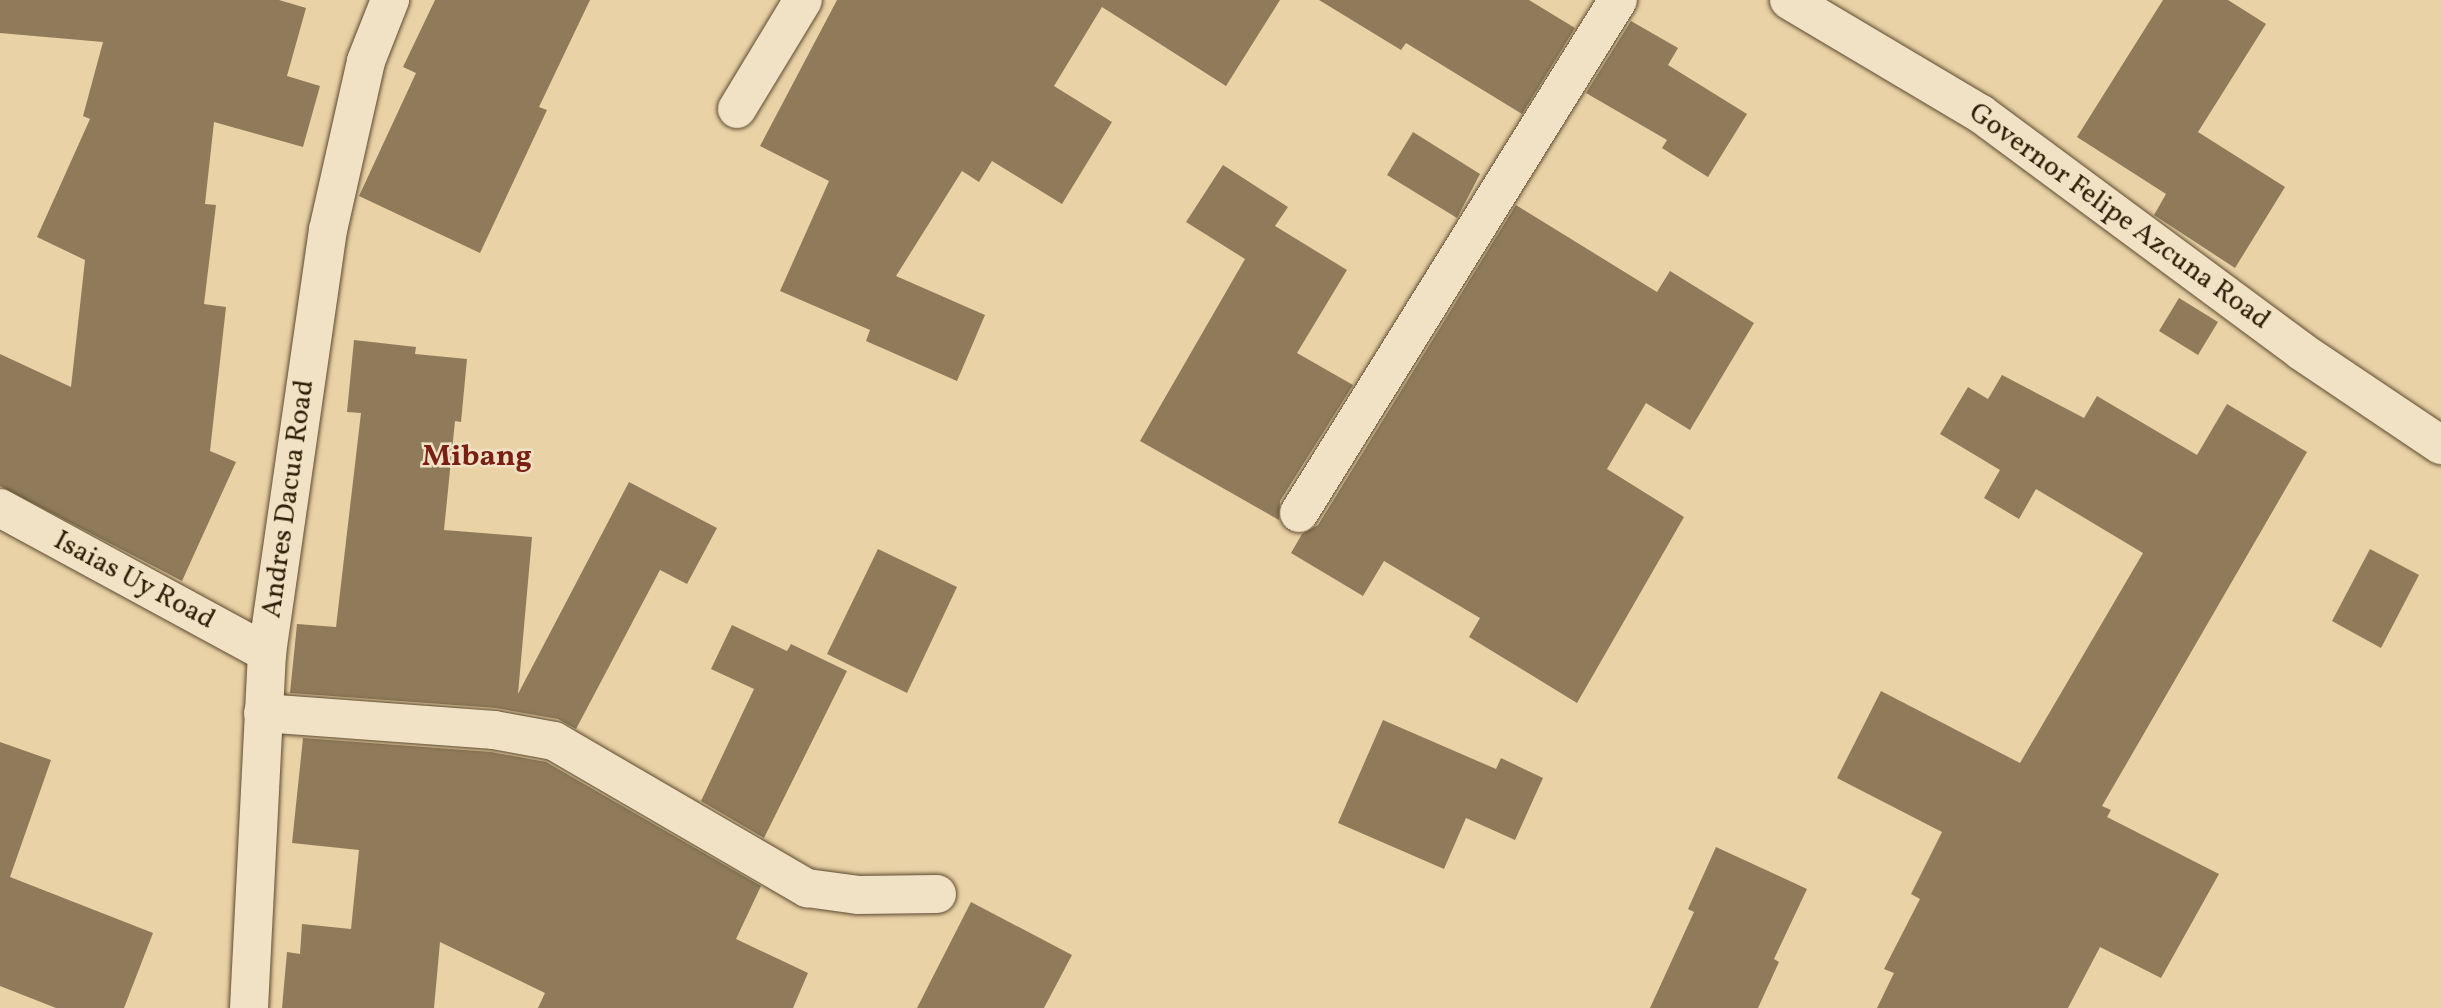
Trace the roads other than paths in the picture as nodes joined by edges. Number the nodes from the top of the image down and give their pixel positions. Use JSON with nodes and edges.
{"nodes":[{"id":1,"x":390,"y":0,"type":"edge"},
{"id":2,"x":803,"y":0,"type":"edge"},
{"id":3,"x":1618,"y":0,"type":"edge"},
{"id":4,"x":1790,"y":0,"type":"edge"},
{"id":5,"x":737,"y":109,"type":"dead end"},
{"id":6,"x":2441,"y":445,"type":"edge"},
{"id":7,"x":0,"y":508,"type":"edge"},
{"id":8,"x":1299,"y":513,"type":"dead end"},
{"id":9,"x":267,"y":653,"type":"junction"},
{"id":10,"x":263,"y":713,"type":"junction"},
{"id":11,"x":937,"y":894,"type":"dead end"},
{"id":12,"x":249,"y":1008,"type":"edge"}],
"edges":[{"from":1,"to":9,"type":"street","name":"Andres Dacua Road"},
{"from":2,"to":5,"type":"street"},
{"from":3,"to":8,"type":"street"},
{"from":4,"to":6,"type":"street","name":"Governor Felipe Azcuna Road"},
{"from":7,"to":9,"type":"street","name":"Isaias Uy Road"},
{"from":9,"to":10,"type":"street","name":"Andres Dacua Road"},
{"from":10,"to":11,"type":"street"},
{"from":10,"to":12,"type":"street","name":"Andres Dacua Road"}]}
